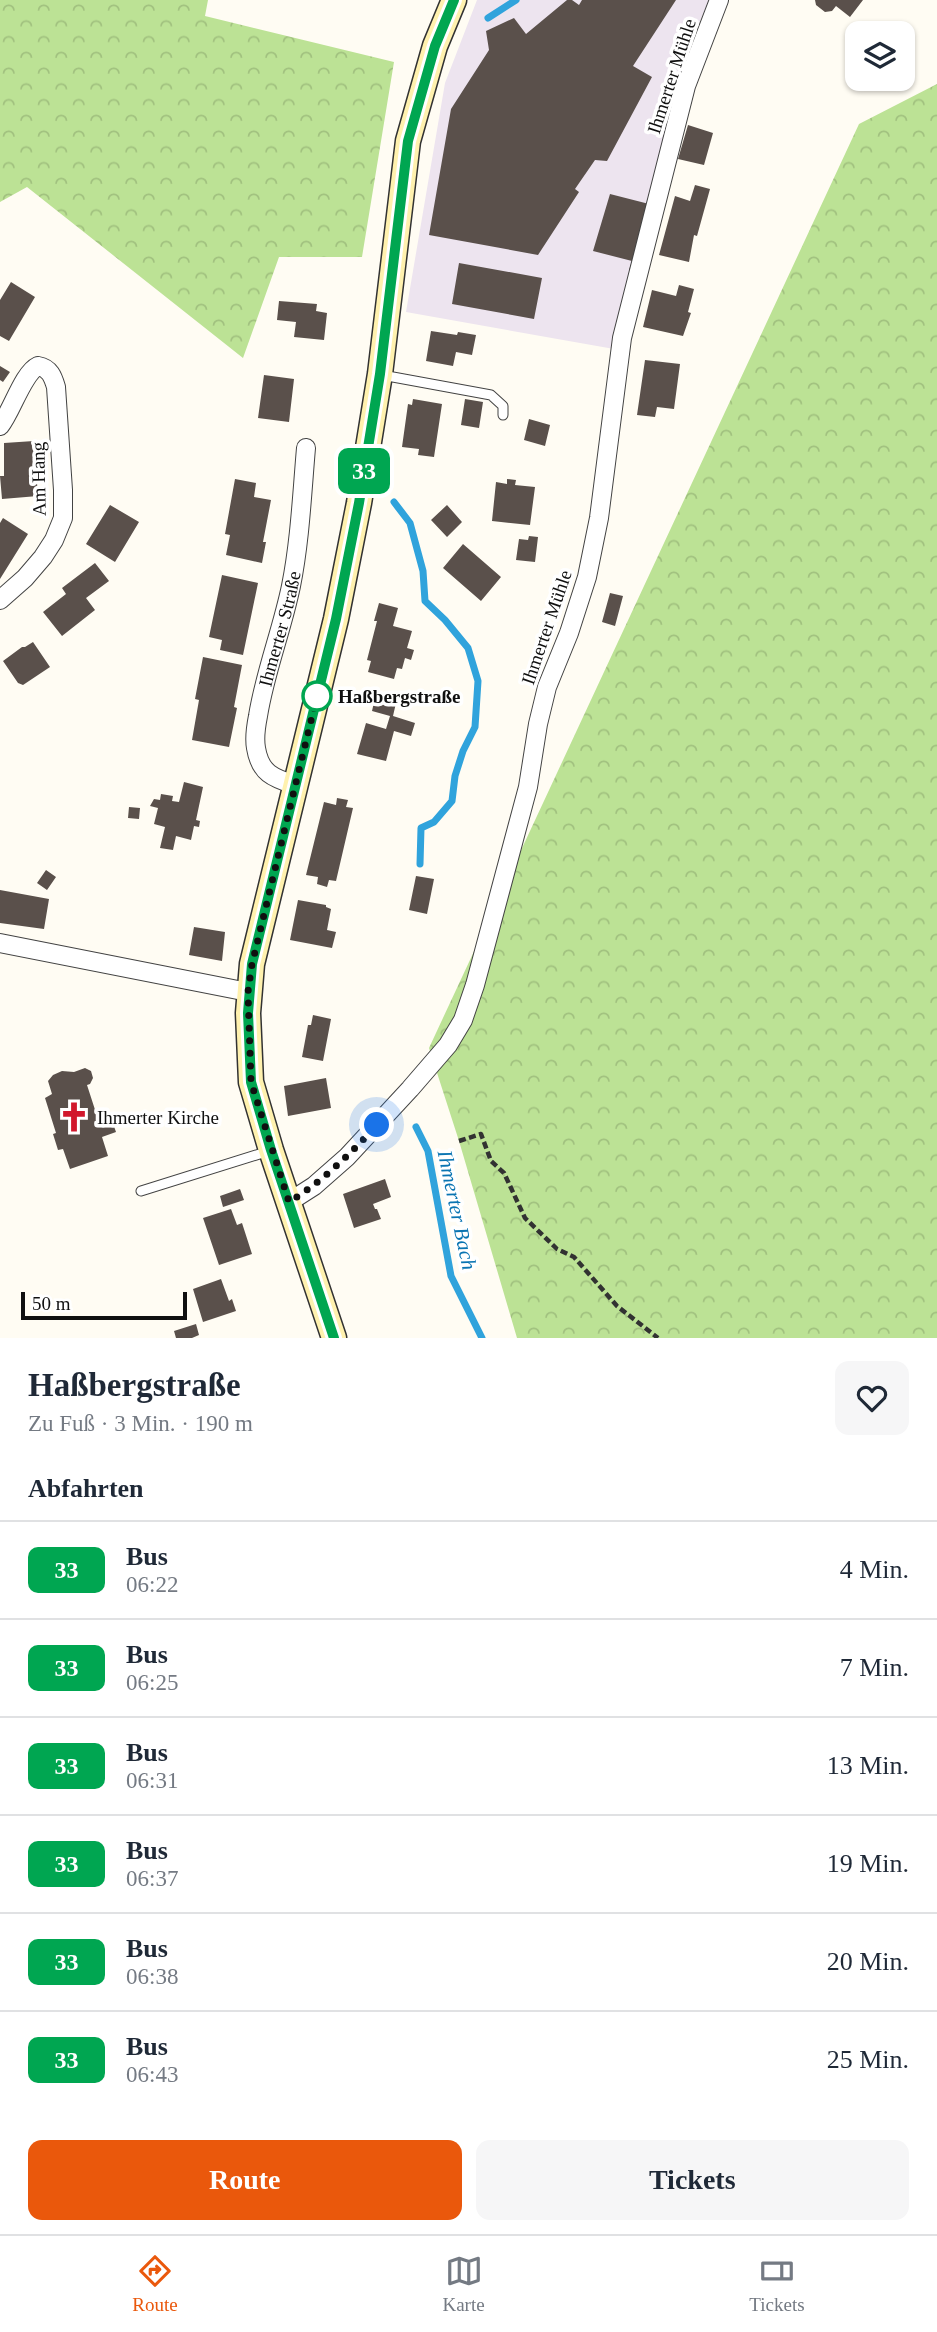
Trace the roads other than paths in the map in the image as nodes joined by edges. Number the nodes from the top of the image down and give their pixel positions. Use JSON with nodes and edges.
{"nodes":[{"id":1,"x":454,"y":0,"type":"edge"},
{"id":2,"x":719,"y":0,"type":"edge"},
{"id":3,"x":380,"y":374,"type":"junction"},
{"id":4,"x":503,"y":415,"type":"dead end"},
{"id":5,"x":0,"y":426,"type":"edge"},
{"id":6,"x":306,"y":448,"type":"dead end"},
{"id":7,"x":0,"y":600,"type":"edge"},
{"id":8,"x":295,"y":785,"type":"junction"},
{"id":9,"x":0,"y":943,"type":"edge"},
{"id":10,"x":248,"y":992,"type":"junction"},
{"id":11,"x":271,"y":1150,"type":"junction"},
{"id":12,"x":141,"y":1191,"type":"dead end"},
{"id":13,"x":289,"y":1202,"type":"junction"},
{"id":14,"x":334,"y":1338,"type":"edge"}],
"edges":[{"from":1,"to":3,"type":"main road"},
{"from":2,"to":13,"type":"street","name":"Ihmerter Mühle"},
{"from":3,"to":4,"type":"lane"},
{"from":3,"to":8,"type":"main road"},
{"from":5,"to":7,"type":"street","name":"Am Hang"},
{"from":6,"to":8,"type":"street","name":"Ihmerter Straße"},
{"from":8,"to":10,"type":"main road"},
{"from":9,"to":10,"type":"street"},
{"from":10,"to":11,"type":"main road"},
{"from":11,"to":12,"type":"lane"},
{"from":11,"to":13,"type":"main road"},
{"from":13,"to":14,"type":"main road"}]}
